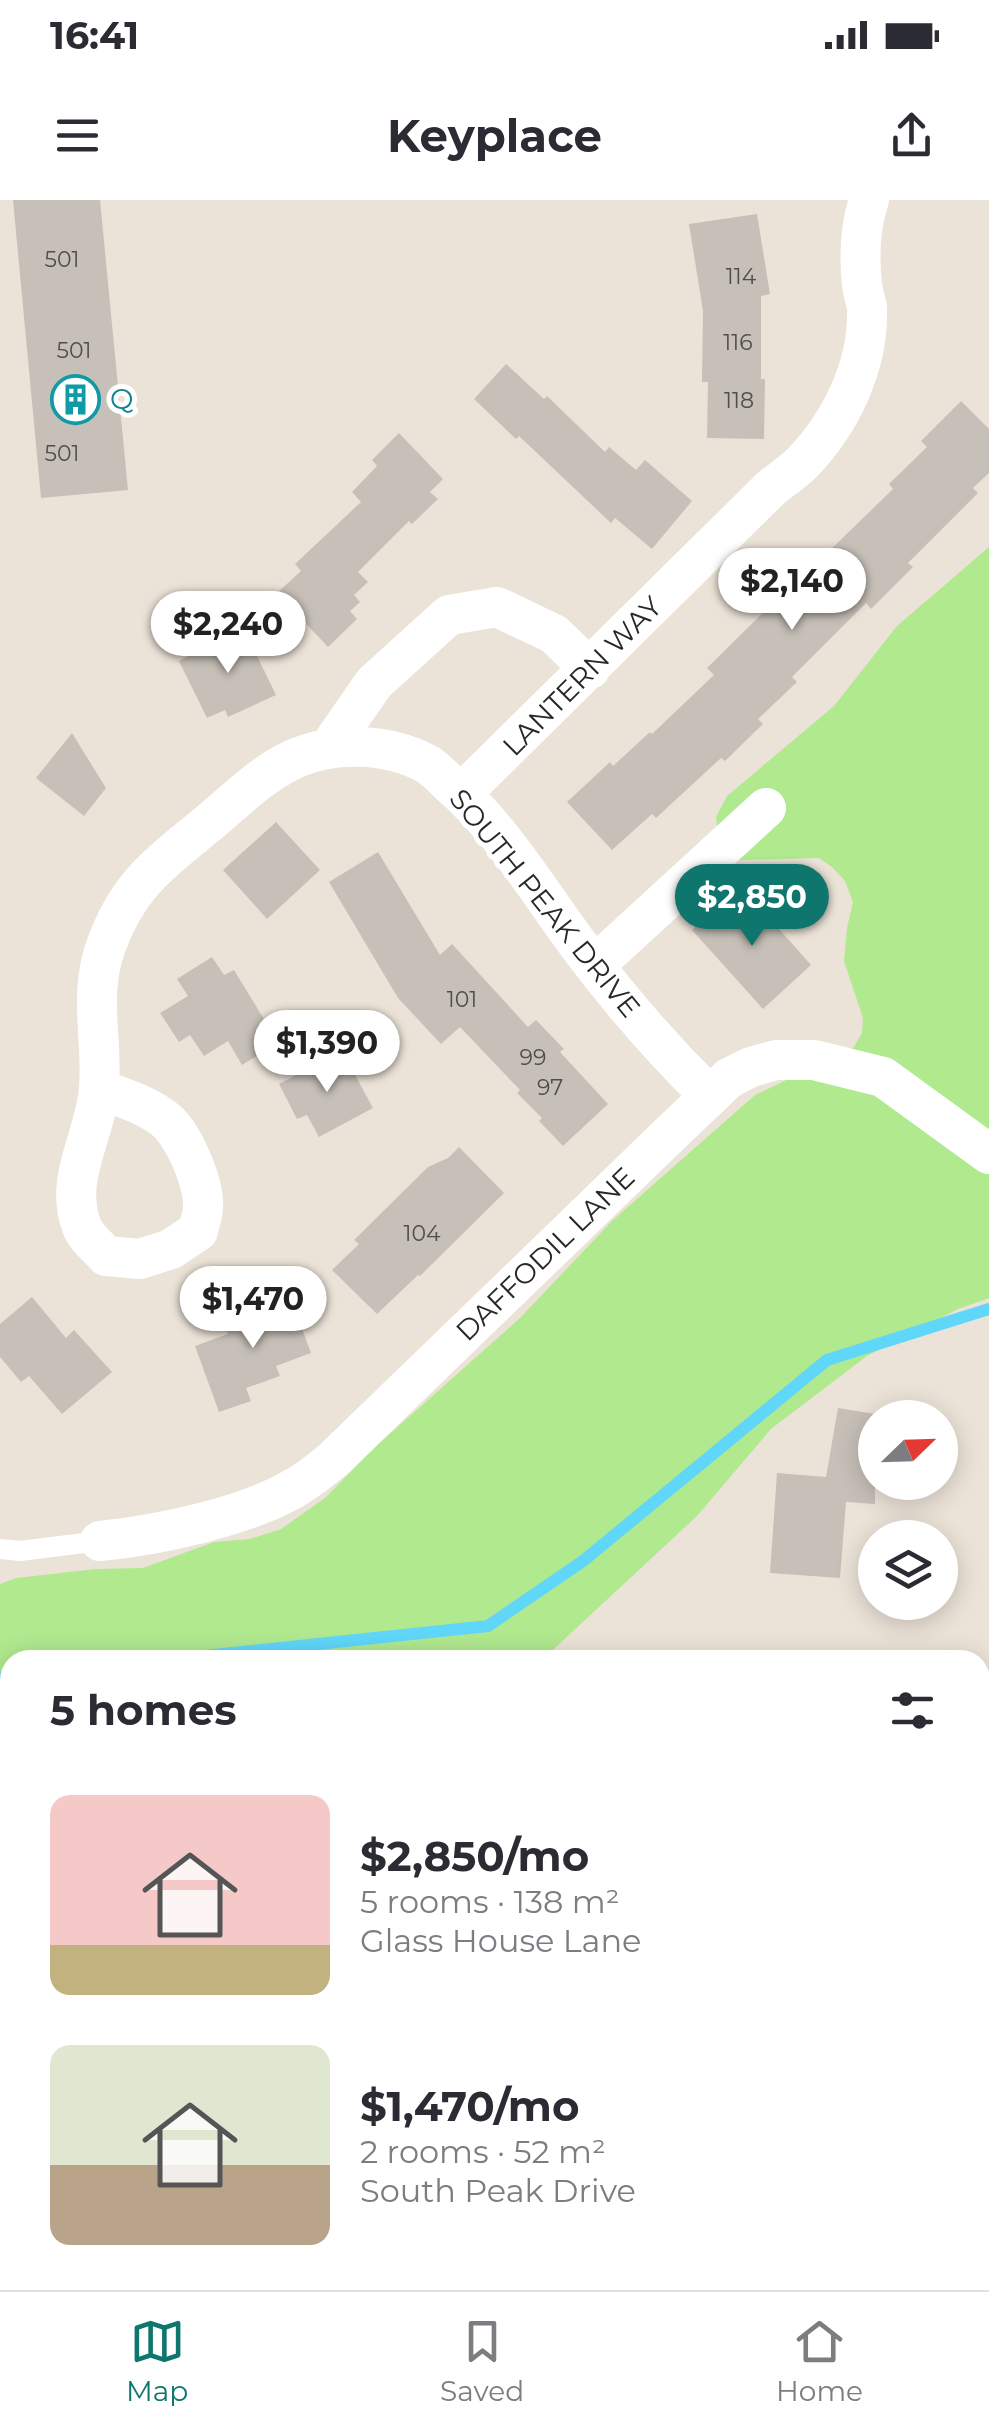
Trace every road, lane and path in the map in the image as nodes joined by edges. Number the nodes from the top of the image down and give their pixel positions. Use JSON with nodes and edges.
{"nodes":[{"id":1,"x":869,"y":200,"type":"edge"},
{"id":2,"x":590,"y":668,"type":"junction"},
{"id":3,"x":329,"y":748,"type":"junction"},
{"id":4,"x":462,"y":794,"type":"junction"},
{"id":5,"x":766,"y":808,"type":"dead end"},
{"id":6,"x":595,"y":965,"type":"junction"},
{"id":7,"x":100,"y":1089,"type":"dead end"},
{"id":8,"x":710,"y":1096,"type":"junction"},
{"id":9,"x":989,"y":1154,"type":"edge"},
{"id":10,"x":100,"y":1542,"type":"joint"},
{"id":11,"x":0,"y":1549,"type":"edge"}],
"edges":[{"from":1,"to":2,"type":"street","name":"LANTERN WAY"},
{"from":2,"to":3,"type":"street"},
{"from":2,"to":4,"type":"street","name":"LANTERN WAY"},
{"from":3,"to":4,"type":"street","name":"SOUTH PEAK DRIVE"},
{"from":3,"to":7,"type":"street","name":"SOUTH PEAK DRIVE"},
{"from":4,"to":6,"type":"street","name":"SOUTH PEAK DRIVE"},
{"from":5,"to":6,"type":"street"},
{"from":6,"to":8,"type":"street","name":"SOUTH PEAK DRIVE"},
{"from":8,"to":9,"type":"street","name":"DAFFODIL LANE"},
{"from":8,"to":10,"type":"street","name":"DAFFODIL LANE"},
{"from":10,"to":11,"type":"lane"}]}
